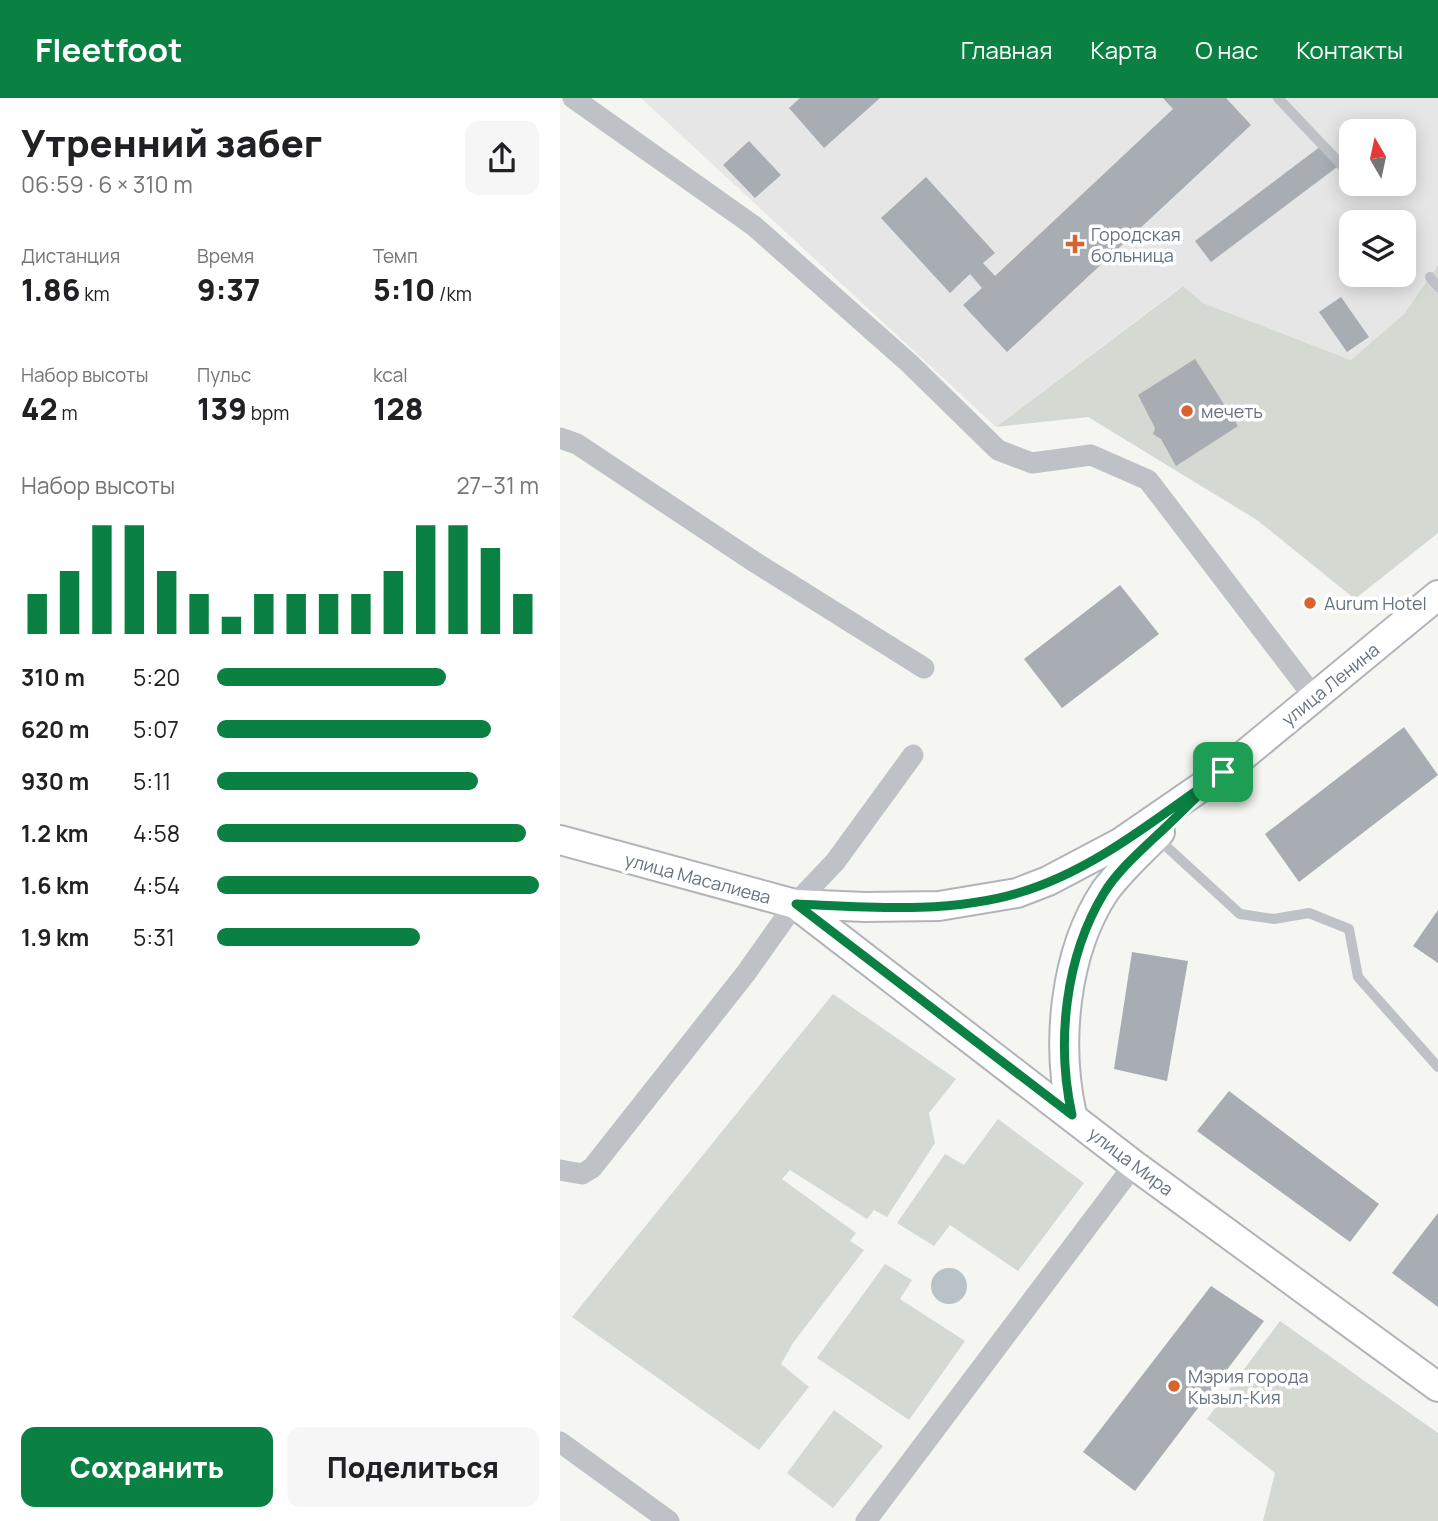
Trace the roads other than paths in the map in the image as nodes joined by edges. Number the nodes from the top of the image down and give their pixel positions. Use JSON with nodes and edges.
{"nodes":[{"id":1,"x":572,"y":98,"type":"edge"},
{"id":2,"x":1278,"y":98,"type":"edge"},
{"id":3,"x":1339,"y":162,"type":"edge"},
{"id":4,"x":1430,"y":277,"type":"dead end"},
{"id":5,"x":1438,"y":287,"type":"edge"},
{"id":6,"x":560,"y":438,"type":"edge"},
{"id":7,"x":1438,"y":595,"type":"edge"},
{"id":8,"x":924,"y":668,"type":"dead end"},
{"id":9,"x":1314,"y":697,"type":"junction"},
{"id":10,"x":913,"y":755,"type":"dead end"},
{"id":11,"x":1223,"y":772,"type":"junction"},
{"id":12,"x":1156,"y":837,"type":"junction"},
{"id":13,"x":560,"y":840,"type":"edge"},
{"id":14,"x":796,"y":904,"type":"junction"},
{"id":15,"x":1438,"y":1067,"type":"edge"},
{"id":16,"x":1072,"y":1115,"type":"junction"},
{"id":17,"x":1135,"y":1165,"type":"junction"},
{"id":18,"x":560,"y":1170,"type":"edge"},
{"id":19,"x":1438,"y":1387,"type":"edge"},
{"id":20,"x":560,"y":1442,"type":"edge"},
{"id":21,"x":669,"y":1521,"type":"edge"},
{"id":22,"x":866,"y":1521,"type":"edge"}],
"edges":[{"from":1,"to":9,"type":"street"},
{"from":2,"to":3,"type":"lane"},
{"from":4,"to":5,"type":"lane"},
{"from":6,"to":8,"type":"street"},
{"from":7,"to":9,"type":"main road","name":"улица Ленина"},
{"from":9,"to":11,"type":"main road","name":"улица Ленина"},
{"from":10,"to":14,"type":"street"},
{"from":11,"to":12,"type":"main road"},
{"from":11,"to":14,"type":"main road","name":"улица Масалиева"},
{"from":12,"to":15,"type":"lane"},
{"from":12,"to":16,"type":"main road"},
{"from":13,"to":14,"type":"main road","name":"улица Масалиева"},
{"from":14,"to":16,"type":"main road","name":"улица Мира"},
{"from":14,"to":18,"type":"street"},
{"from":16,"to":17,"type":"main road","name":"улица Мира"},
{"from":17,"to":19,"type":"main road","name":"улица Мира"},
{"from":17,"to":22,"type":"street"},
{"from":20,"to":21,"type":"street"}]}
